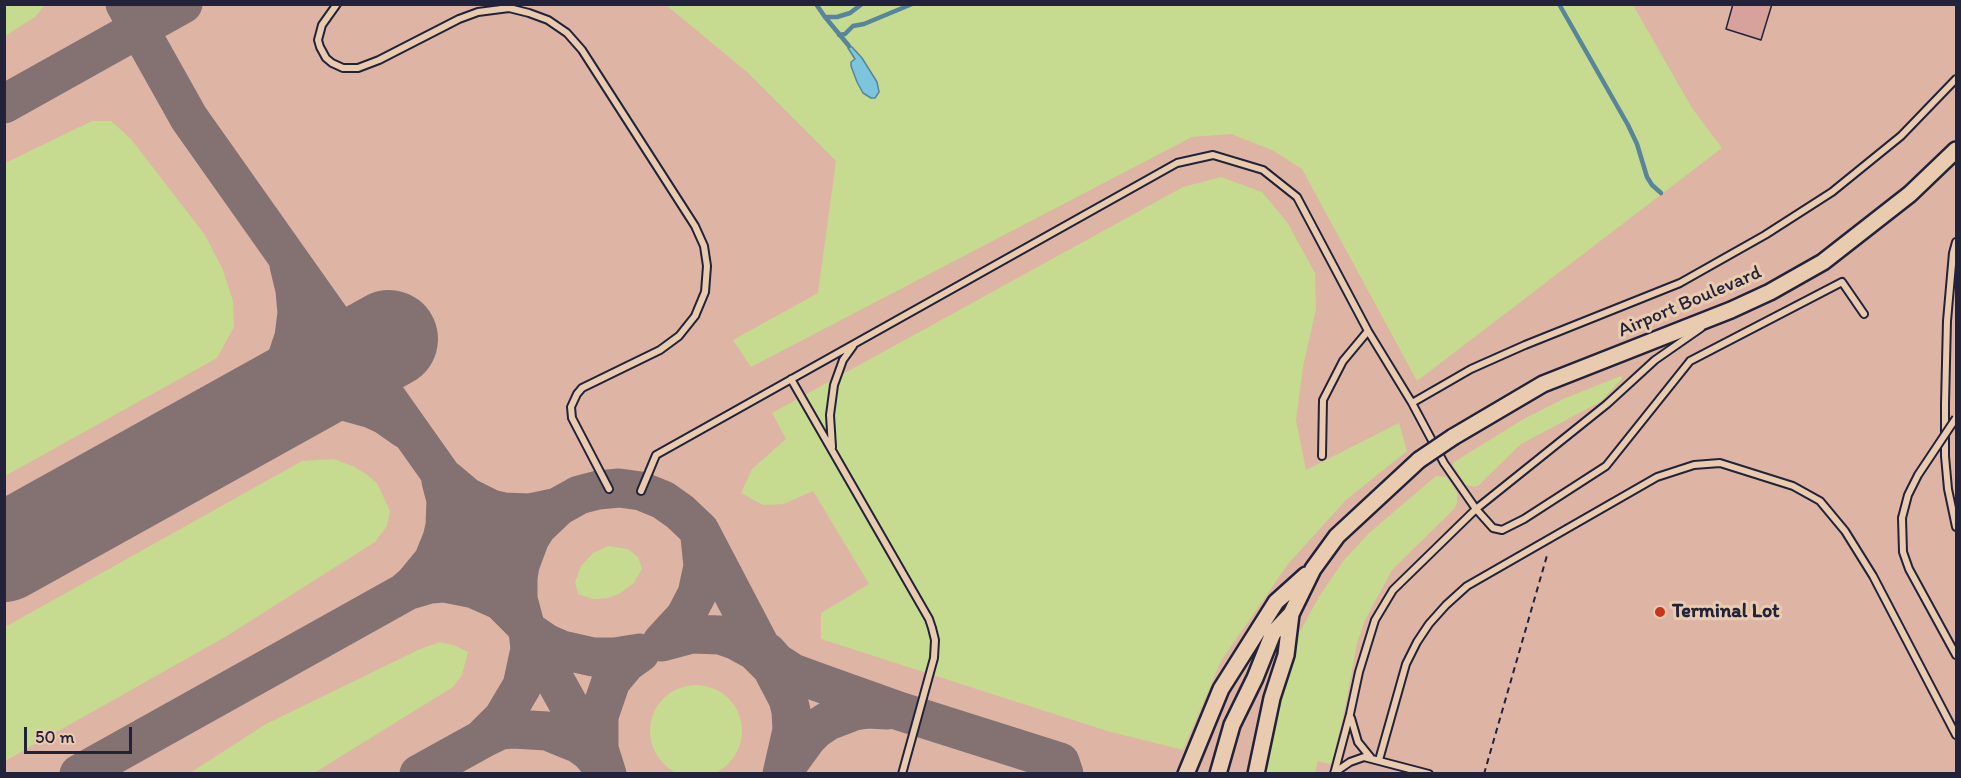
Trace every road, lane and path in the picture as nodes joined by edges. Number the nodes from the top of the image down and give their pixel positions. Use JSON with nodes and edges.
{"nodes":[{"id":1,"x":337,"y":4,"type":"edge"},
{"id":2,"x":1956,"y":79,"type":"edge"},
{"id":3,"x":1956,"y":150,"type":"edge"},
{"id":4,"x":1956,"y":242,"type":"edge"},
{"id":5,"x":1722,"y":313,"type":"junction"},
{"id":6,"x":1864,"y":314,"type":"dead end"},
{"id":7,"x":1368,"y":332,"type":"junction"},
{"id":8,"x":855,"y":343,"type":"junction"},
{"id":9,"x":791,"y":379,"type":"junction"},
{"id":10,"x":1412,"y":403,"type":"junction"},
{"id":11,"x":1956,"y":418,"type":"edge"},
{"id":12,"x":832,"y":451,"type":"junction"},
{"id":13,"x":1322,"y":456,"type":"dead end"},
{"id":14,"x":609,"y":489,"type":"dead end"},
{"id":15,"x":641,"y":491,"type":"dead end"},
{"id":16,"x":1476,"y":509,"type":"junction"},
{"id":17,"x":1956,"y":527,"type":"edge"},
{"id":18,"x":1552,"y":537,"type":"junction"},
{"id":19,"x":1313,"y":569,"type":"junction"},
{"id":20,"x":1291,"y":614,"type":"junction"},
{"id":21,"x":1956,"y":655,"type":"edge"},
{"id":22,"x":1350,"y":714,"type":"junction"},
{"id":23,"x":1956,"y":735,"type":"edge"},
{"id":24,"x":1371,"y":758,"type":"junction"},
{"id":25,"x":1379,"y":760,"type":"junction"},
{"id":26,"x":1334,"y":773,"type":"edge"},
{"id":27,"x":902,"y":774,"type":"edge"},
{"id":28,"x":1186,"y":774,"type":"edge"},
{"id":29,"x":1218,"y":774,"type":"edge"},
{"id":30,"x":1256,"y":774,"type":"edge"},
{"id":31,"x":1429,"y":774,"type":"edge"},
{"id":32,"x":1484,"y":774,"type":"edge"}],
"edges":[{"from":1,"to":14,"type":"lane"},
{"from":2,"to":10,"type":"lane"},
{"from":3,"to":5,"type":"street","name":"Airport Boulevard"},
{"from":4,"to":17,"type":"lane"},
{"from":5,"to":16,"type":"lane"},
{"from":5,"to":19,"type":"street","name":"Airport Boulevard","bridge":true},
{"from":6,"to":16,"type":"lane"},
{"from":7,"to":8,"type":"lane"},
{"from":7,"to":10,"type":"lane"},
{"from":7,"to":13,"type":"lane"},
{"from":8,"to":9,"type":"lane"},
{"from":8,"to":12,"type":"lane"},
{"from":9,"to":12,"type":"lane"},
{"from":9,"to":15,"type":"lane"},
{"from":10,"to":16,"type":"lane"},
{"from":11,"to":21,"type":"lane","bridge":true},
{"from":12,"to":27,"type":"lane"},
{"from":16,"to":22,"type":"lane"},
{"from":18,"to":23,"type":"lane"},
{"from":18,"to":25,"type":"lane"},
{"from":18,"to":32,"type":"path"},
{"from":19,"to":20,"type":"street"},
{"from":19,"to":28,"type":"street"},
{"from":20,"to":29,"type":"street"},
{"from":20,"to":30,"type":"street"},
{"from":22,"to":24,"type":"lane"},
{"from":22,"to":26,"type":"lane"},
{"from":24,"to":25,"type":"lane"},
{"from":24,"to":26,"type":"lane"},
{"from":25,"to":31,"type":"lane"}]}
